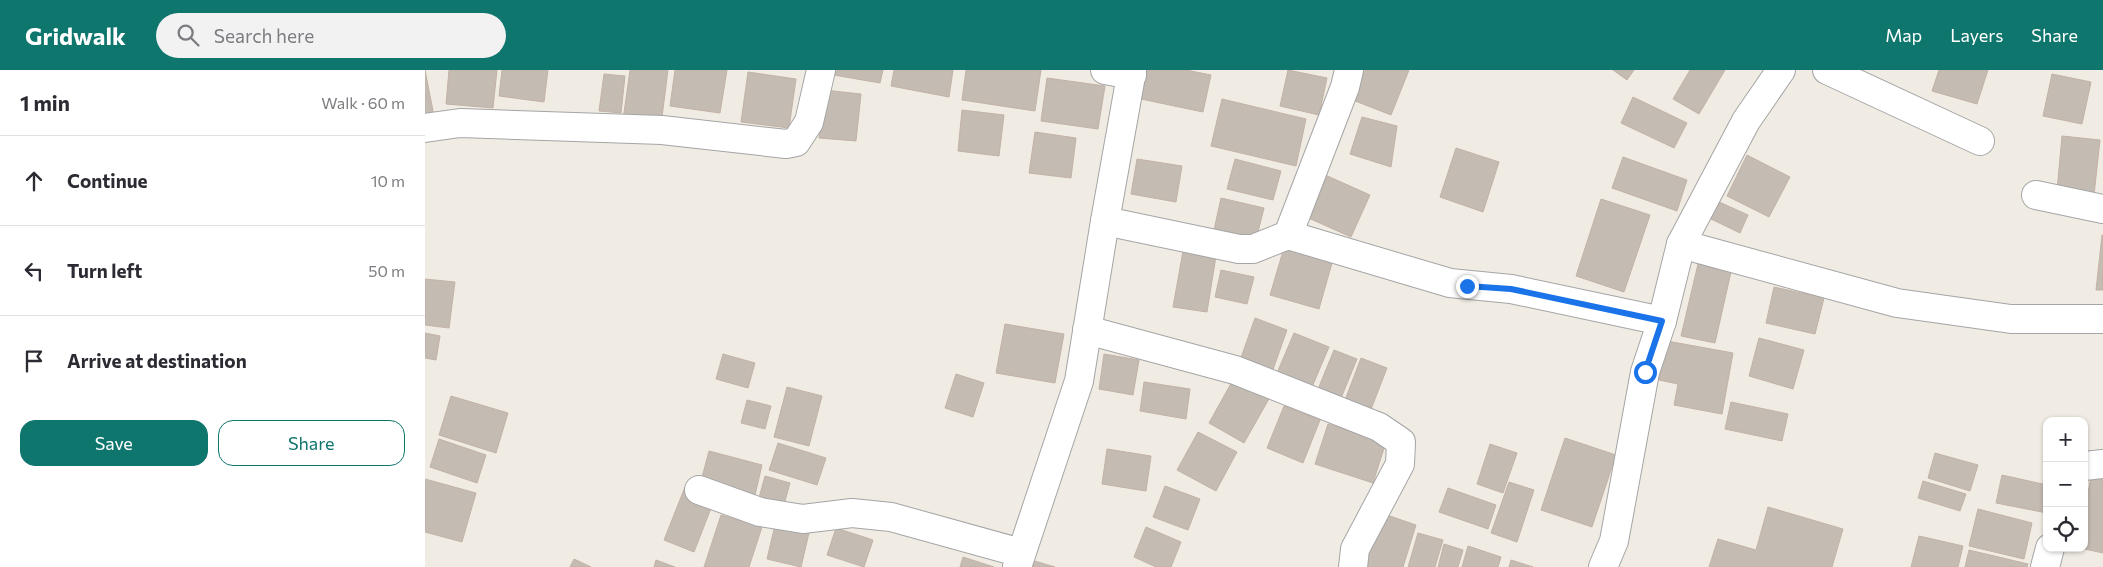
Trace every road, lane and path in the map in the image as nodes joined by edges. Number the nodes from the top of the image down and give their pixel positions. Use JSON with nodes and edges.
{"nodes":[{"id":1,"x":821,"y":70,"type":"edge"},
{"id":2,"x":1105,"y":70,"type":"edge"},
{"id":3,"x":1349,"y":70,"type":"edge"},
{"id":4,"x":1781,"y":70,"type":"edge"},
{"id":5,"x":1827,"y":70,"type":"edge"},
{"id":6,"x":1132,"y":72,"type":"edge"},
{"id":7,"x":425,"y":128,"type":"edge"},
{"id":8,"x":1980,"y":141,"type":"dead end"},
{"id":9,"x":2037,"y":195,"type":"dead end"},
{"id":10,"x":2103,"y":209,"type":"edge"},
{"id":11,"x":1105,"y":221,"type":"junction"},
{"id":12,"x":1288,"y":235,"type":"junction"},
{"id":13,"x":1681,"y":244,"type":"junction"},
{"id":14,"x":2103,"y":319,"type":"edge"},
{"id":15,"x":1662,"y":321,"type":"junction"},
{"id":16,"x":1087,"y":330,"type":"junction"},
{"id":17,"x":2103,"y":464,"type":"edge"},
{"id":18,"x":2088,"y":466,"type":"edge"},
{"id":19,"x":699,"y":490,"type":"dead end"},
{"id":20,"x":2049,"y":552,"type":"edge"},
{"id":21,"x":1019,"y":560,"type":"edge"},
{"id":22,"x":1353,"y":567,"type":"edge"},
{"id":23,"x":1603,"y":567,"type":"edge"},
{"id":24,"x":2045,"y":567,"type":"edge"}],
"edges":[{"from":1,"to":7,"type":"street"},
{"from":2,"to":6,"type":"street"},
{"from":3,"to":12,"type":"street"},
{"from":4,"to":13,"type":"street"},
{"from":5,"to":8,"type":"street"},
{"from":6,"to":11,"type":"street"},
{"from":9,"to":10,"type":"street"},
{"from":11,"to":12,"type":"street"},
{"from":11,"to":16,"type":"street"},
{"from":12,"to":15,"type":"street"},
{"from":13,"to":14,"type":"street"},
{"from":13,"to":15,"type":"street"},
{"from":15,"to":23,"type":"street"},
{"from":16,"to":21,"type":"street"},
{"from":16,"to":22,"type":"street"},
{"from":17,"to":18,"type":"street"},
{"from":19,"to":21,"type":"street"},
{"from":20,"to":24,"type":"street"}]}
